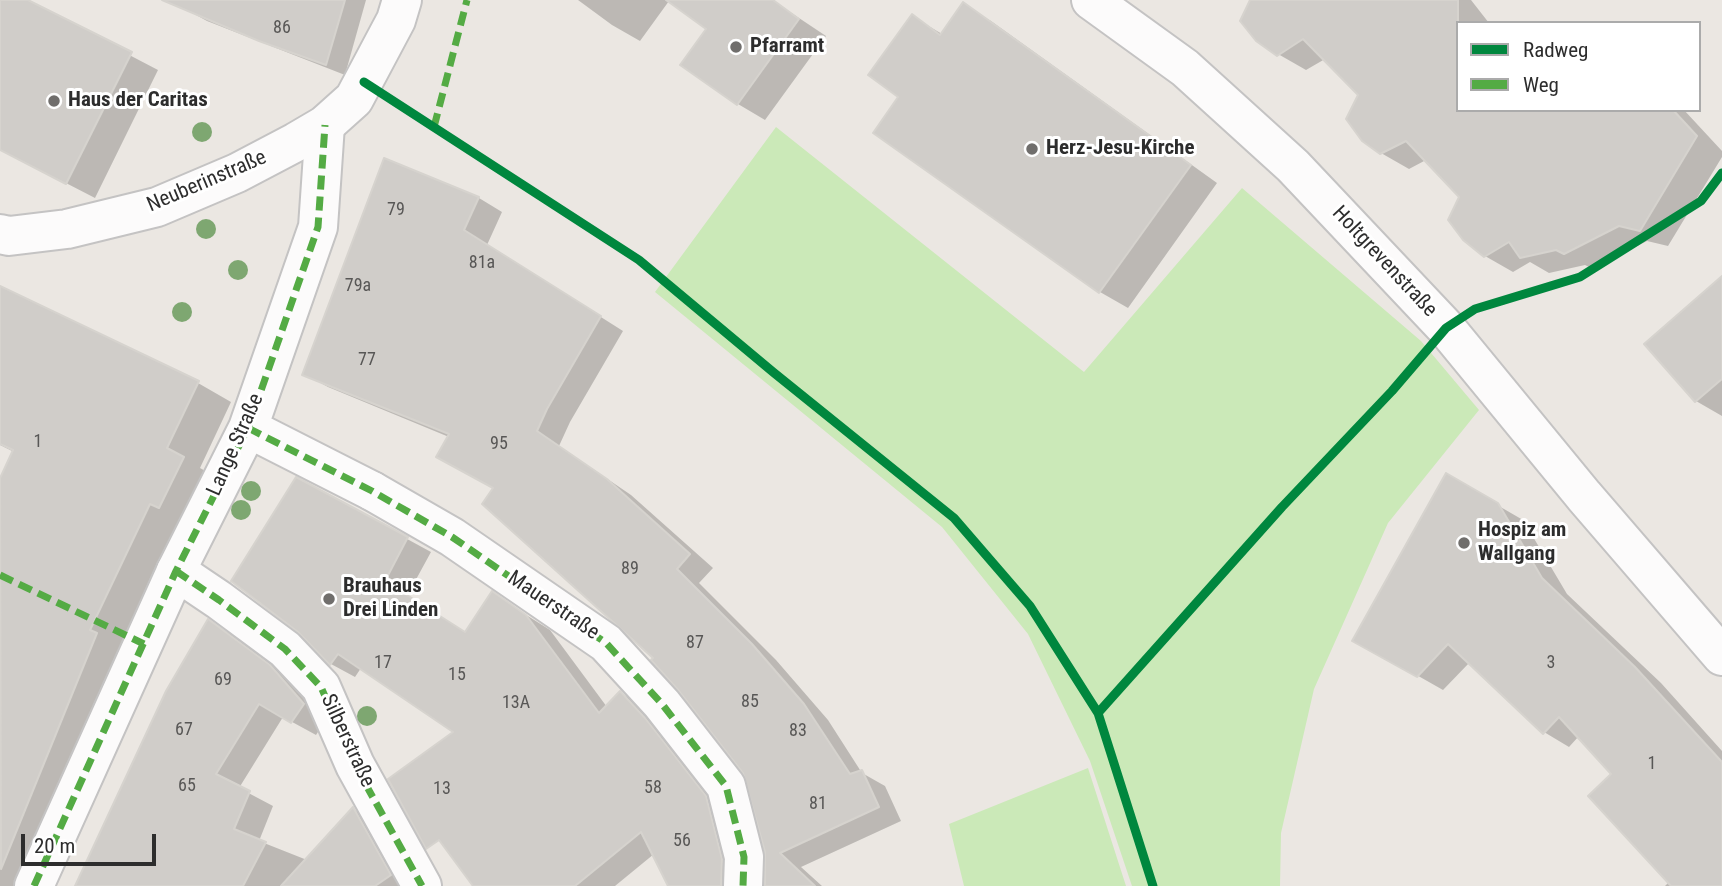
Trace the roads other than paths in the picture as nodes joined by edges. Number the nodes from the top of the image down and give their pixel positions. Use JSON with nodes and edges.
{"nodes":[{"id":1,"x":402,"y":0,"type":"edge"},
{"id":2,"x":1091,"y":0,"type":"edge"},
{"id":3,"x":325,"y":125,"type":"junction"},
{"id":4,"x":0,"y":234,"type":"edge"},
{"id":5,"x":248,"y":428,"type":"junction"},
{"id":6,"x":176,"y":571,"type":"junction"},
{"id":7,"x":1722,"y":656,"type":"edge"},
{"id":8,"x":34,"y":886,"type":"edge"},
{"id":9,"x":422,"y":886,"type":"edge"},
{"id":10,"x":743,"y":886,"type":"edge"}],
"edges":[{"from":1,"to":3,"type":"street"},
{"from":2,"to":7,"type":"street","name":"Holtgrevenstraße"},
{"from":3,"to":4,"type":"street","name":"Neuberinstraße"},
{"from":3,"to":5,"type":"street","name":"Lange Straße"},
{"from":5,"to":6,"type":"street","name":"Lange Straße"},
{"from":5,"to":10,"type":"street","name":"Mauerstraße"},
{"from":6,"to":8,"type":"street","name":"Lange Straße"},
{"from":6,"to":9,"type":"street","name":"Silberstraße"}]}
